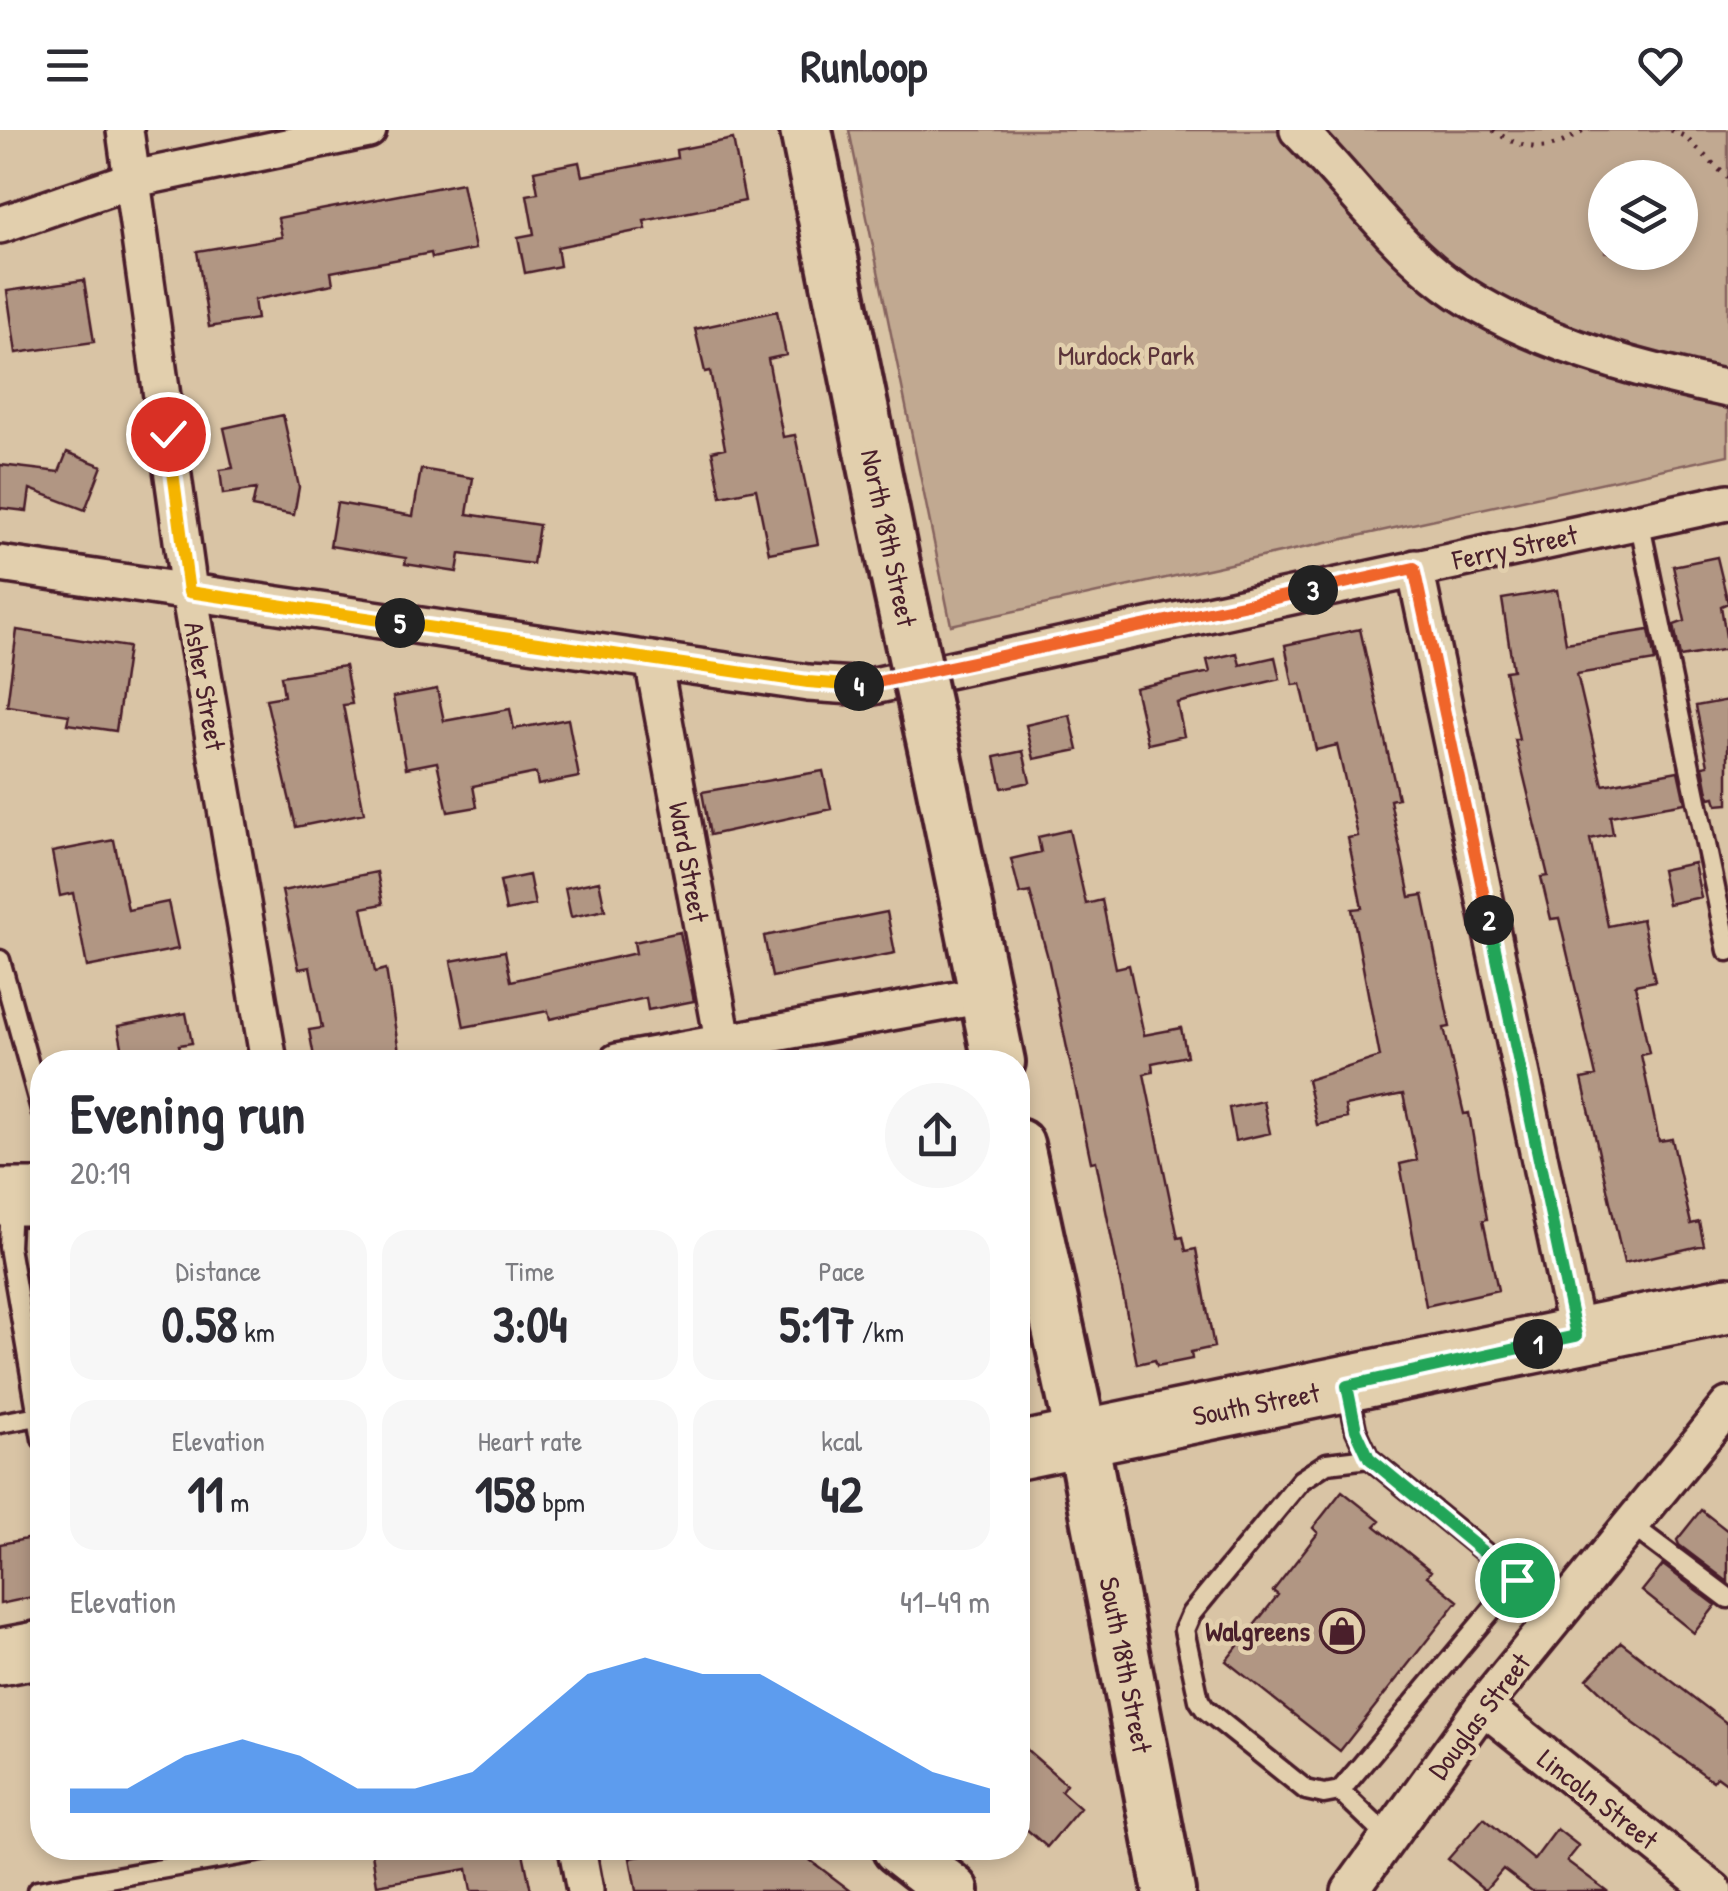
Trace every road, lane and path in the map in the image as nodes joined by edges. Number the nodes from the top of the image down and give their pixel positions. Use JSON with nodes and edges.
{"nodes":[{"id":1,"x":125,"y":130,"type":"edge"},
{"id":2,"x":806,"y":130,"type":"edge"},
{"id":3,"x":1298,"y":130,"type":"edge"},
{"id":4,"x":1493,"y":130,"type":"edge"},
{"id":5,"x":1583,"y":130,"type":"edge"},
{"id":6,"x":1671,"y":130,"type":"edge"},
{"id":7,"x":352,"y":131,"type":"edge"},
{"id":8,"x":1728,"y":178,"type":"edge"},
{"id":9,"x":134,"y":179,"type":"junction"},
{"id":10,"x":0,"y":225,"type":"edge"},
{"id":11,"x":1728,"y":389,"type":"edge"},
{"id":12,"x":1728,"y":502,"type":"edge"},
{"id":13,"x":1640,"y":520,"type":"junction"},
{"id":14,"x":0,"y":564,"type":"edge"},
{"id":15,"x":1414,"y":568,"type":"junction"},
{"id":16,"x":189,"y":592,"type":"junction"},
{"id":17,"x":653,"y":660,"type":"junction"},
{"id":18,"x":1728,"y":951,"type":"edge"},
{"id":19,"x":0,"y":960,"type":"edge"},
{"id":20,"x":984,"y":995,"type":"junction"},
{"id":21,"x":267,"y":1050,"type":"edge"},
{"id":22,"x":725,"y":1050,"type":"edge"},
{"id":23,"x":734,"y":1050,"type":"edge"},
{"id":24,"x":997,"y":1050,"type":"edge"},
{"id":25,"x":30,"y":1069,"type":"edge"},
{"id":26,"x":13,"y":1192,"type":"edge"},
{"id":27,"x":1030,"y":1199,"type":"edge"},
{"id":28,"x":1728,"y":1305,"type":"edge"},
{"id":29,"x":1576,"y":1336,"type":"junction"},
{"id":30,"x":30,"y":1369,"type":"edge"},
{"id":31,"x":1347,"y":1386,"type":"junction"},
{"id":32,"x":1728,"y":1406,"type":"edge"},
{"id":33,"x":30,"y":1417,"type":"edge"},
{"id":34,"x":0,"y":1423,"type":"edge"},
{"id":35,"x":1082,"y":1439,"type":"junction"},
{"id":36,"x":1030,"y":1449,"type":"edge"},
{"id":37,"x":1369,"y":1458,"type":"junction"},
{"id":38,"x":1631,"y":1525,"type":"junction"},
{"id":39,"x":1517,"y":1580,"type":"junction"},
{"id":40,"x":1728,"y":1598,"type":"edge"},
{"id":41,"x":1559,"y":1614,"type":"junction"},
{"id":42,"x":30,"y":1651,"type":"edge"},
{"id":43,"x":0,"y":1657,"type":"edge"},
{"id":44,"x":1483,"y":1706,"type":"junction"},
{"id":45,"x":1340,"y":1792,"type":"junction"},
{"id":46,"x":1388,"y":1837,"type":"junction"},
{"id":47,"x":212,"y":1860,"type":"edge"},
{"id":48,"x":582,"y":1860,"type":"edge"},
{"id":49,"x":914,"y":1860,"type":"edge"},
{"id":50,"x":1164,"y":1885,"type":"edge"},
{"id":51,"x":38,"y":1891,"type":"edge"},
{"id":52,"x":586,"y":1891,"type":"edge"},
{"id":53,"x":954,"y":1891,"type":"edge"},
{"id":54,"x":1350,"y":1891,"type":"edge"},
{"id":55,"x":1714,"y":1891,"type":"edge"}],
"edges":[{"from":1,"to":9,"type":"street","name":"Asher Street"},
{"from":2,"to":20,"type":"main road","name":"North 18th Street","bridge":true},
{"from":3,"to":11,"type":"street"},
{"from":4,"to":5,"type":"path"},
{"from":6,"to":8,"type":"path"},
{"from":7,"to":9,"type":"street"},
{"from":9,"to":10,"type":"street"},
{"from":9,"to":16,"type":"street","name":"Asher Street"},
{"from":12,"to":13,"type":"street","name":"Ferry Street"},
{"from":13,"to":15,"type":"street","name":"Ferry Street"},
{"from":13,"to":18,"type":"lane"},
{"from":14,"to":16,"type":"street","name":"Ferry Street"},
{"from":15,"to":17,"type":"street","name":"Ferry Street"},
{"from":15,"to":29,"type":"street"},
{"from":16,"to":17,"type":"street","name":"Ferry Street"},
{"from":16,"to":21,"type":"street","name":"Asher Street"},
{"from":17,"to":22,"type":"street","name":"Ward Street"},
{"from":19,"to":25,"type":"lane"},
{"from":20,"to":23,"type":"street"},
{"from":20,"to":24,"type":"main road","name":"North 18th Street"},
{"from":26,"to":30,"type":"lane"},
{"from":27,"to":35,"type":"main road"},
{"from":28,"to":29,"type":"main road","name":"South Street"},
{"from":29,"to":31,"type":"main road","name":"South Street"},
{"from":31,"to":35,"type":"main road","name":"South Street"},
{"from":31,"to":37,"type":"lane"},
{"from":32,"to":38,"type":"street","name":"Douglas Street"},
{"from":33,"to":34,"type":"lane"},
{"from":35,"to":36,"type":"main road","name":"South Street"},
{"from":35,"to":50,"type":"main road","name":"South 18th Street"},
{"from":37,"to":39,"type":"lane"},
{"from":37,"to":45,"type":"lane"},
{"from":38,"to":40,"type":"lane"},
{"from":38,"to":41,"type":"street","name":"Douglas Street"},
{"from":39,"to":41,"type":"lane"},
{"from":39,"to":45,"type":"lane"},
{"from":41,"to":44,"type":"street","name":"Douglas Street"},
{"from":42,"to":43,"type":"main road"},
{"from":44,"to":46,"type":"street","name":"Douglas Street"},
{"from":44,"to":55,"type":"street","name":"Lincoln Street"},
{"from":45,"to":46,"type":"lane"},
{"from":46,"to":54,"type":"street","name":"Douglas Street"},
{"from":47,"to":51,"type":"lane"},
{"from":48,"to":52,"type":"street"},
{"from":49,"to":53,"type":"main road"}]}
